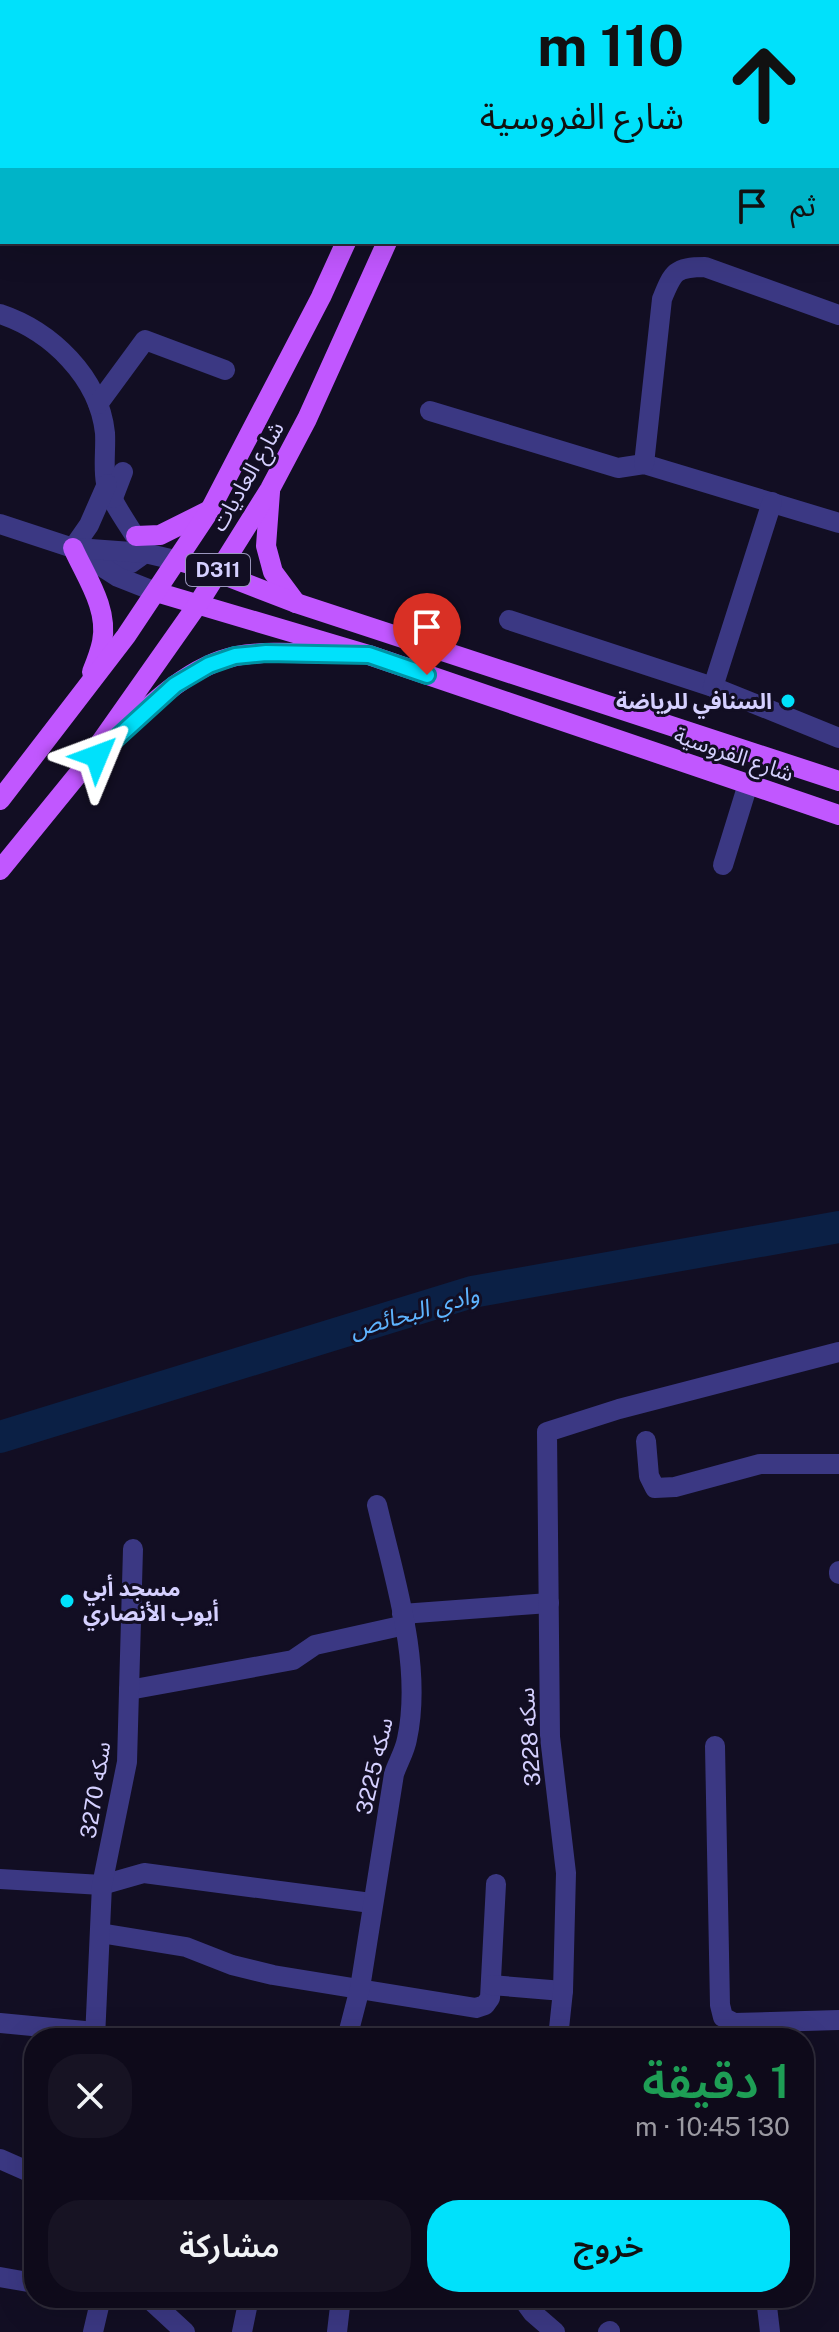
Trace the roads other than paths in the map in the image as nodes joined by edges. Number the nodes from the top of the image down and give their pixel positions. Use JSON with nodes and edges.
{"nodes":[{"id":1,"x":345,"y":244,"type":"edge"},
{"id":2,"x":386,"y":244,"type":"edge"},
{"id":3,"x":0,"y":314,"type":"edge"},
{"id":4,"x":839,"y":315,"type":"edge"},
{"id":5,"x":225,"y":370,"type":"dead end"},
{"id":6,"x":98,"y":404,"type":"junction"},
{"id":7,"x":430,"y":411,"type":"dead end"},
{"id":8,"x":644,"y":464,"type":"junction"},
{"id":9,"x":114,"y":485,"type":"junction"},
{"id":10,"x":270,"y":489,"type":"junction"},
{"id":11,"x":772,"y":502,"type":"junction"},
{"id":12,"x":210,"y":510,"type":"junction"},
{"id":13,"x":839,"y":523,"type":"edge"},
{"id":14,"x":0,"y":524,"type":"edge"},
{"id":15,"x":141,"y":544,"type":"junction"},
{"id":16,"x":73,"y":548,"type":"junction"},
{"id":17,"x":179,"y":561,"type":"junction"},
{"id":18,"x":106,"y":569,"type":"junction"},
{"id":19,"x":216,"y":572,"type":"junction"},
{"id":20,"x":156,"y":592,"type":"junction"},
{"id":21,"x":296,"y":603,"type":"junction"},
{"id":22,"x":198,"y":604,"type":"junction"},
{"id":23,"x":509,"y":620,"type":"dead end"},
{"id":24,"x":369,"y":655,"type":"junction"},
{"id":25,"x":713,"y":687,"type":"junction"},
{"id":26,"x":86,"y":690,"type":"junction"},
{"id":27,"x":839,"y":738,"type":"edge"},
{"id":28,"x":79,"y":773,"type":"junction"},
{"id":29,"x":839,"y":781,"type":"edge"},
{"id":30,"x":748,"y":784,"type":"junction"},
{"id":31,"x":0,"y":800,"type":"edge"},
{"id":32,"x":839,"y":815,"type":"edge"},
{"id":33,"x":723,"y":865,"type":"dead end"},
{"id":34,"x":0,"y":870,"type":"edge"},
{"id":35,"x":839,"y":1352,"type":"edge"},
{"id":36,"x":646,"y":1441,"type":"dead end"},
{"id":37,"x":839,"y":1464,"type":"edge"},
{"id":38,"x":377,"y":1505,"type":"dead end"},
{"id":39,"x":133,"y":1549,"type":"dead end"},
{"id":40,"x":549,"y":1603,"type":"junction"},
{"id":41,"x":404,"y":1619,"type":"junction"},
{"id":42,"x":129,"y":1690,"type":"junction"},
{"id":43,"x":715,"y":1746,"type":"dead end"},
{"id":44,"x":0,"y":1879,"type":"edge"},
{"id":45,"x":496,"y":1884,"type":"dead end"},
{"id":46,"x":102,"y":1885,"type":"junction"},
{"id":47,"x":371,"y":1903,"type":"junction"},
{"id":48,"x":100,"y":1933,"type":"junction"},
{"id":49,"x":491,"y":1985,"type":"junction"},
{"id":50,"x":360,"y":1988,"type":"junction"},
{"id":51,"x":563,"y":1991,"type":"junction"},
{"id":52,"x":839,"y":2020,"type":"edge"},
{"id":53,"x":0,"y":2023,"type":"edge"},
{"id":54,"x":40,"y":2028,"type":"edge"},
{"id":55,"x":95,"y":2028,"type":"edge"},
{"id":56,"x":350,"y":2028,"type":"edge"},
{"id":57,"x":559,"y":2028,"type":"edge"},
{"id":58,"x":0,"y":2159,"type":"edge"},
{"id":59,"x":24,"y":2170,"type":"edge"},
{"id":60,"x":0,"y":2277,"type":"edge"},
{"id":61,"x":24,"y":2281,"type":"edge"},
{"id":62,"x":99,"y":2308,"type":"edge"},
{"id":63,"x":159,"y":2308,"type":"edge"},
{"id":64,"x":247,"y":2308,"type":"edge"},
{"id":65,"x":340,"y":2308,"type":"edge"},
{"id":66,"x":529,"y":2308,"type":"edge"},
{"id":67,"x":767,"y":2308,"type":"edge"},
{"id":68,"x":93,"y":2332,"type":"edge"},
{"id":69,"x":185,"y":2332,"type":"edge"},
{"id":70,"x":242,"y":2332,"type":"edge"},
{"id":71,"x":337,"y":2332,"type":"edge"},
{"id":72,"x":555,"y":2332,"type":"edge"},
{"id":73,"x":770,"y":2332,"type":"edge"}],
"edges":[{"from":1,"to":12,"type":"main road","name":"شارع العاديات","number":"D311"},
{"from":2,"to":10,"type":"main road","name":"شارع العاديات","number":"D311"},
{"from":3,"to":6,"type":"street"},
{"from":4,"to":8,"type":"street"},
{"from":5,"to":6,"type":"street"},
{"from":6,"to":9,"type":"street"},
{"from":7,"to":8,"type":"street"},
{"from":8,"to":11,"type":"street"},
{"from":9,"to":15,"type":"street"},
{"from":9,"to":16,"type":"street"},
{"from":10,"to":19,"type":"main road","name":"شارع العاديات","number":"D311"},
{"from":10,"to":21,"type":"main road"},
{"from":11,"to":13,"type":"street"},
{"from":11,"to":25,"type":"street"},
{"from":12,"to":15,"type":"main road"},
{"from":12,"to":17,"type":"main road","name":"شارع العاديات","number":"D311"},
{"from":14,"to":16,"type":"street"},
{"from":15,"to":16,"type":"street"},
{"from":15,"to":17,"type":"street"},
{"from":15,"to":18,"type":"street"},
{"from":16,"to":18,"type":"street"},
{"from":16,"to":26,"type":"main road"},
{"from":17,"to":19,"type":"main road","name":"شارع الفروسية"},
{"from":17,"to":20,"type":"main road","name":"شارع العاديات","number":"D311"},
{"from":18,"to":20,"type":"street"},
{"from":19,"to":21,"type":"main road","name":"شارع الفروسية"},
{"from":19,"to":22,"type":"main road","name":"شارع العاديات","number":"D311"},
{"from":20,"to":22,"type":"main road","name":"شارع الفروسية"},
{"from":20,"to":26,"type":"main road","name":"شارع العاديات","number":"D311"},
{"from":21,"to":29,"type":"main road","name":"شارع الفروسية"},
{"from":22,"to":24,"type":"main road","name":"شارع الفروسية"},
{"from":22,"to":28,"type":"main road","name":"شارع العاديات","number":"D311"},
{"from":23,"to":25,"type":"street"},
{"from":24,"to":28,"type":"main road"},
{"from":24,"to":30,"type":"main road","name":"شارع الفروسية"},
{"from":25,"to":27,"type":"street"},
{"from":26,"to":31,"type":"main road","name":"شارع العاديات","number":"D311"},
{"from":28,"to":34,"type":"main road","name":"شارع العاديات","number":"D311"},
{"from":30,"to":32,"type":"main road","name":"شارع الفروسية"},
{"from":30,"to":33,"type":"street"},
{"from":35,"to":40,"type":"street","name":"سكه 3228"},
{"from":36,"to":37,"type":"street"},
{"from":38,"to":41,"type":"street","name":"سكه 3225"},
{"from":39,"to":42,"type":"street","name":"سكه 3270"},
{"from":40,"to":41,"type":"street"},
{"from":40,"to":51,"type":"street","name":"سكه 3228"},
{"from":41,"to":42,"type":"street"},
{"from":41,"to":47,"type":"street","name":"سكه 3225"},
{"from":42,"to":46,"type":"street","name":"سكه 3270"},
{"from":43,"to":52,"type":"street"},
{"from":44,"to":46,"type":"street"},
{"from":45,"to":49,"type":"street"},
{"from":46,"to":47,"type":"street"},
{"from":46,"to":48,"type":"street","name":"سكه 3270"},
{"from":47,"to":50,"type":"street","name":"سكه 3225"},
{"from":48,"to":50,"type":"street"},
{"from":48,"to":55,"type":"street","name":"سكه 3270"},
{"from":49,"to":50,"type":"street"},
{"from":49,"to":51,"type":"street"},
{"from":50,"to":56,"type":"street","name":"سكه 3225"},
{"from":51,"to":57,"type":"street","name":"سكه 3228"},
{"from":53,"to":54,"type":"street"},
{"from":58,"to":59,"type":"street"},
{"from":60,"to":61,"type":"street"},
{"from":62,"to":68,"type":"street"},
{"from":63,"to":69,"type":"street"},
{"from":64,"to":70,"type":"street"},
{"from":65,"to":71,"type":"street"},
{"from":66,"to":72,"type":"street"},
{"from":67,"to":73,"type":"street"}]}
